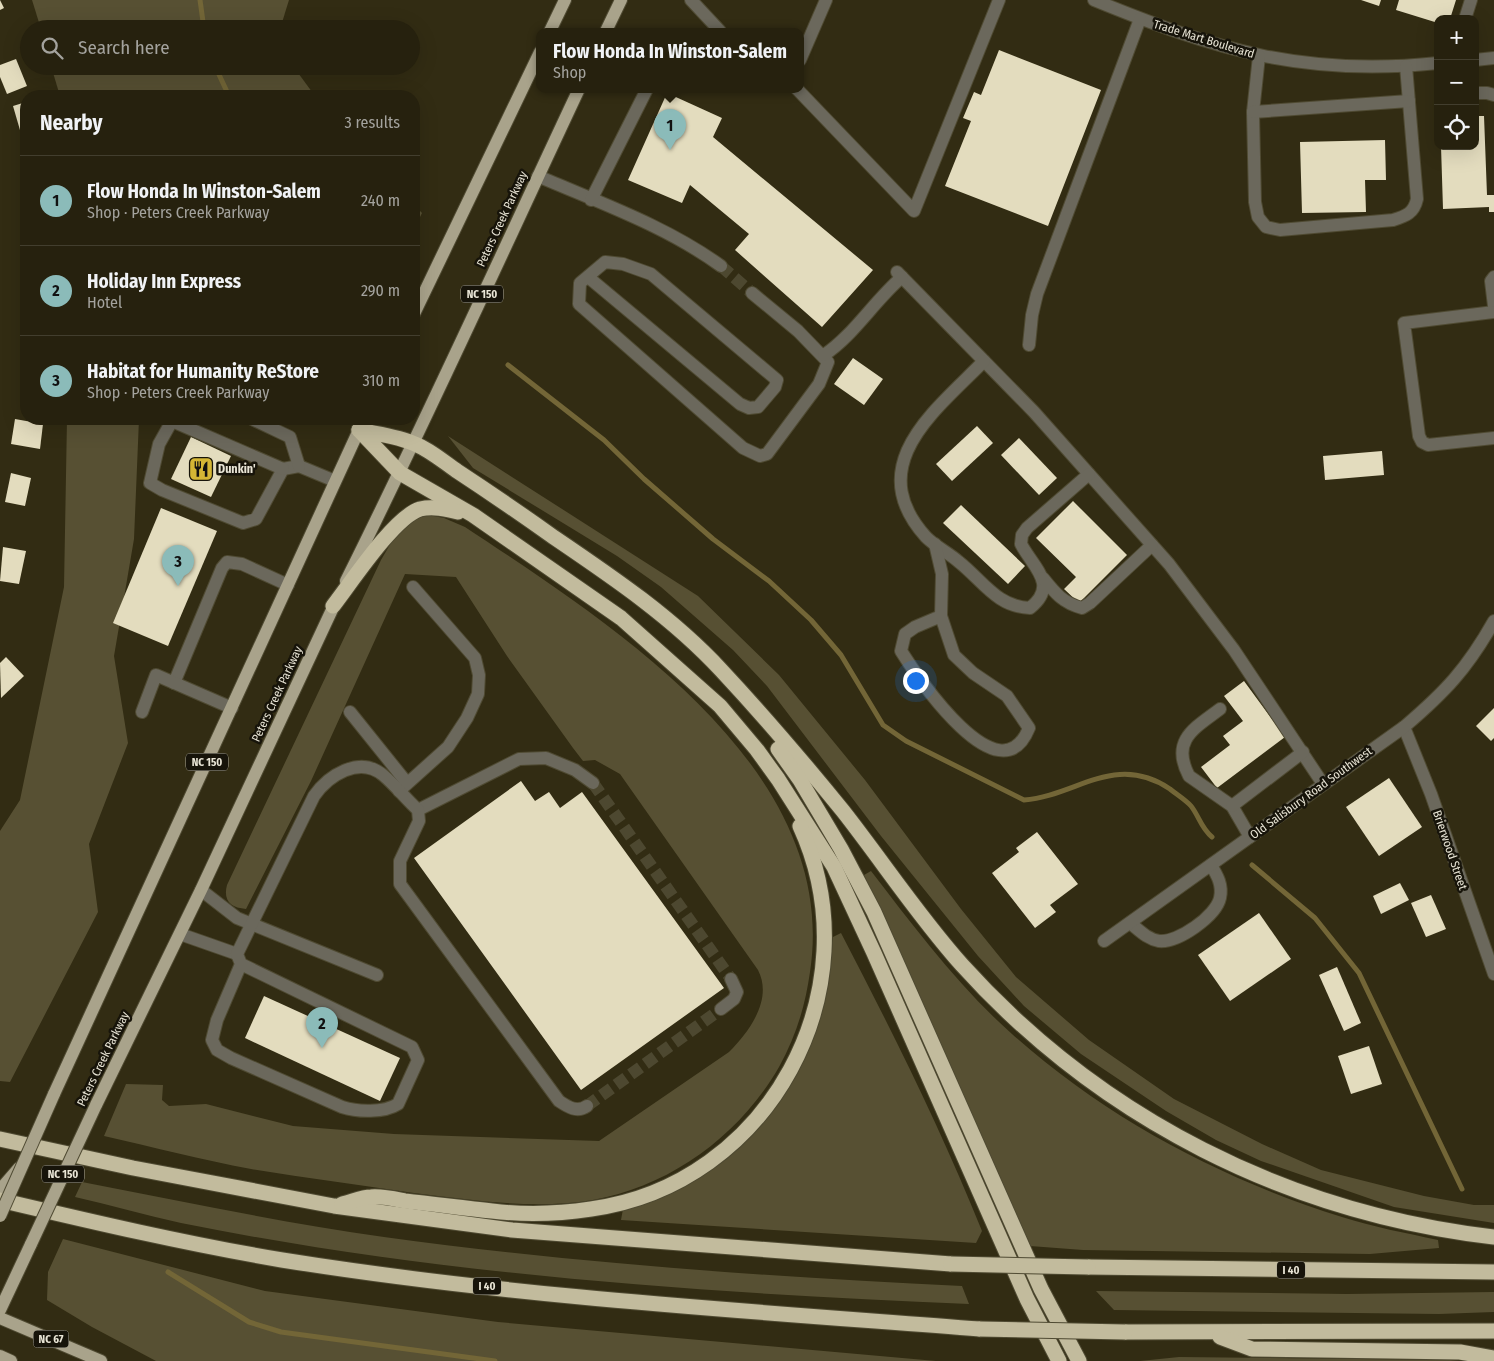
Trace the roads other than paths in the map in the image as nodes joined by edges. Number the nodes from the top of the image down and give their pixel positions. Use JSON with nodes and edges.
{"nodes":[{"id":1,"x":565,"y":0,"type":"edge"},
{"id":2,"x":621,"y":0,"type":"edge"},
{"id":3,"x":690,"y":0,"type":"edge"},
{"id":4,"x":826,"y":0,"type":"edge"},
{"id":5,"x":999,"y":0,"type":"edge"},
{"id":6,"x":1094,"y":0,"type":"edge"},
{"id":7,"x":1471,"y":0,"type":"edge"},
{"id":8,"x":1466,"y":15,"type":"edge"},
{"id":9,"x":1140,"y":19,"type":"junction"},
{"id":10,"x":551,"y":28,"type":"edge"},
{"id":11,"x":607,"y":28,"type":"edge"},
{"id":12,"x":717,"y":28,"type":"edge"},
{"id":13,"x":804,"y":51,"type":"edge"},
{"id":14,"x":1259,"y":56,"type":"junction"},
{"id":15,"x":1494,"y":58,"type":"edge"},
{"id":16,"x":536,"y":60,"type":"edge"},
{"id":17,"x":1479,"y":60,"type":"edge"},
{"id":18,"x":1434,"y":63,"type":"edge"},
{"id":19,"x":1406,"y":66,"type":"junction"},
{"id":20,"x":577,"y":93,"type":"edge"},
{"id":21,"x":644,"y":93,"type":"edge"},
{"id":22,"x":801,"y":93,"type":"edge"},
{"id":23,"x":1479,"y":93,"type":"edge"},
{"id":24,"x":1494,"y":95,"type":"edge"},
{"id":25,"x":1410,"y":101,"type":"junction"},
{"id":26,"x":1253,"y":112,"type":"junction"},
{"id":27,"x":538,"y":176,"type":"junction"},
{"id":28,"x":591,"y":200,"type":"junction"},
{"id":29,"x":721,"y":266,"type":"tunnel mouth"},
{"id":30,"x":588,"y":277,"type":"junction"},
{"id":31,"x":1494,"y":277,"type":"edge"},
{"id":32,"x":752,"y":293,"type":"tunnel mouth"},
{"id":33,"x":420,"y":302,"type":"edge"},
{"id":34,"x":1494,"y":306,"type":"edge"},
{"id":35,"x":1494,"y":312,"type":"edge"},
{"id":36,"x":1030,"y":345,"type":"dead end"},
{"id":37,"x":824,"y":355,"type":"junction"},
{"id":38,"x":984,"y":361,"type":"junction"},
{"id":39,"x":169,"y":425,"type":"edge"},
{"id":40,"x":183,"y":425,"type":"edge"},
{"id":41,"x":265,"y":425,"type":"edge"},
{"id":42,"x":362,"y":425,"type":"edge"},
{"id":43,"x":363,"y":425,"type":"edge"},
{"id":44,"x":365,"y":425,"type":"edge"},
{"id":45,"x":1494,"y":438,"type":"edge"},
{"id":46,"x":415,"y":444,"type":"junction"},
{"id":47,"x":299,"y":466,"type":"junction"},
{"id":48,"x":283,"y":469,"type":"junction"},
{"id":49,"x":400,"y":473,"type":"junction"},
{"id":50,"x":1089,"y":474,"type":"junction"},
{"id":51,"x":335,"y":481,"type":"junction"},
{"id":52,"x":473,"y":515,"type":"junction"},
{"id":53,"x":935,"y":544,"type":"junction"},
{"id":54,"x":1152,"y":545,"type":"junction"},
{"id":55,"x":1043,"y":578,"type":"junction"},
{"id":56,"x":288,"y":585,"type":"junction"},
{"id":57,"x":413,"y":587,"type":"dead end"},
{"id":58,"x":333,"y":606,"type":"junction"},
{"id":59,"x":940,"y":616,"type":"junction"},
{"id":60,"x":1494,"y":621,"type":"edge"},
{"id":61,"x":721,"y":669,"type":"junction"},
{"id":62,"x":174,"y":683,"type":"junction"},
{"id":63,"x":232,"y":708,"type":"junction"},
{"id":64,"x":1220,"y":709,"type":"dead end"},
{"id":65,"x":142,"y":712,"type":"dead end"},
{"id":66,"x":350,"y":712,"type":"dead end"},
{"id":67,"x":1404,"y":728,"type":"junction"},
{"id":68,"x":1303,"y":752,"type":"junction"},
{"id":69,"x":778,"y":779,"type":"junction"},
{"id":70,"x":593,"y":783,"type":"tunnel mouth"},
{"id":71,"x":1324,"y":784,"type":"junction"},
{"id":72,"x":403,"y":787,"type":"junction"},
{"id":73,"x":1232,"y":806,"type":"junction"},
{"id":74,"x":418,"y":815,"type":"junction"},
{"id":75,"x":1250,"y":837,"type":"junction"},
{"id":76,"x":1211,"y":865,"type":"junction"},
{"id":77,"x":201,"y":890,"type":"junction"},
{"id":78,"x":1130,"y":923,"type":"junction"},
{"id":79,"x":252,"y":924,"type":"junction"},
{"id":80,"x":180,"y":934,"type":"junction"},
{"id":81,"x":1104,"y":941,"type":"dead end"},
{"id":82,"x":239,"y":959,"type":"junction"},
{"id":83,"x":1494,"y":974,"type":"edge"},
{"id":84,"x":377,"y":975,"type":"dead end"},
{"id":85,"x":731,"y":979,"type":"tunnel mouth"},
{"id":86,"x":721,"y":1008,"type":"tunnel mouth"},
{"id":87,"x":587,"y":1106,"type":"tunnel mouth"},
{"id":88,"x":0,"y":1139,"type":"edge"},
{"id":89,"x":23,"y":1165,"type":"junction"},
{"id":90,"x":0,"y":1190,"type":"edge"},
{"id":91,"x":0,"y":1200,"type":"edge"},
{"id":92,"x":334,"y":1206,"type":"junction"},
{"id":93,"x":0,"y":1216,"type":"edge"},
{"id":94,"x":1494,"y":1237,"type":"edge"},
{"id":95,"x":1494,"y":1272,"type":"edge"},
{"id":96,"x":0,"y":1310,"type":"edge"},
{"id":97,"x":0,"y":1318,"type":"edge"},
{"id":98,"x":1494,"y":1331,"type":"edge"},
{"id":99,"x":1212,"y":1333,"type":"junction"},
{"id":100,"x":0,"y":1356,"type":"edge"},
{"id":101,"x":1494,"y":1358,"type":"edge"},
{"id":102,"x":11,"y":1361,"type":"edge"},
{"id":103,"x":101,"y":1361,"type":"edge"},
{"id":104,"x":1059,"y":1361,"type":"edge"},
{"id":105,"x":1079,"y":1361,"type":"edge"}],
"edges":[{"from":1,"to":10,"type":"main road"},
{"from":2,"to":11,"type":"main road"},
{"from":3,"to":12,"type":"street"},
{"from":4,"to":13,"type":"street"},
{"from":5,"to":22,"type":"street"},
{"from":6,"to":9,"type":"street","name":"Trade Mart Boulevard"},
{"from":7,"to":8,"type":"street"},
{"from":9,"to":14,"type":"street","name":"Trade Mart Boulevard"},
{"from":9,"to":36,"type":"street"},
{"from":14,"to":19,"type":"street","name":"Trade Mart Boulevard"},
{"from":14,"to":26,"type":"street"},
{"from":15,"to":17,"type":"street"},
{"from":16,"to":33,"type":"main road"},
{"from":18,"to":19,"type":"street","name":"Trade Mart Boulevard"},
{"from":19,"to":25,"type":"street"},
{"from":20,"to":27,"type":"main road","name":"Peters Creek Parkway","number":"NC 150"},
{"from":21,"to":28,"type":"street"},
{"from":23,"to":24,"type":"street"},
{"from":25,"to":26,"type":"street"},
{"from":25,"to":26,"type":"street"},
{"from":27,"to":28,"type":"street"},
{"from":27,"to":46,"type":"main road","name":"Peters Creek Parkway","number":"NC 150"},
{"from":28,"to":29,"type":"street"},
{"from":30,"to":30,"type":"street"},
{"from":30,"to":37,"type":"street"},
{"from":31,"to":34,"type":"street"},
{"from":32,"to":37,"type":"street"},
{"from":35,"to":45,"type":"street"},
{"from":37,"to":38,"type":"street"},
{"from":38,"to":50,"type":"street"},
{"from":38,"to":53,"type":"street"},
{"from":39,"to":48,"type":"street"},
{"from":40,"to":48,"type":"street"},
{"from":41,"to":47,"type":"street"},
{"from":42,"to":51,"type":"main road","number":"NC 150"},
{"from":43,"to":49,"type":"highway"},
{"from":44,"to":46,"type":"highway"},
{"from":46,"to":49,"type":"main road","name":"Peters Creek Parkway","number":"NC 150"},
{"from":46,"to":61,"type":"highway"},
{"from":47,"to":48,"type":"street"},
{"from":47,"to":51,"type":"street"},
{"from":49,"to":52,"type":"highway"},
{"from":49,"to":58,"type":"main road","name":"Peters Creek Parkway","number":"NC 150"},
{"from":50,"to":54,"type":"street"},
{"from":50,"to":55,"type":"street"},
{"from":51,"to":56,"type":"main road","number":"NC 150"},
{"from":52,"to":58,"type":"highway"},
{"from":52,"to":69,"type":"highway"},
{"from":53,"to":55,"type":"street"},
{"from":53,"to":59,"type":"street"},
{"from":54,"to":55,"type":"street"},
{"from":54,"to":68,"type":"street"},
{"from":56,"to":62,"type":"street"},
{"from":56,"to":63,"type":"main road","number":"NC 150"},
{"from":57,"to":72,"type":"street"},
{"from":58,"to":77,"type":"main road","name":"Peters Creek Parkway","number":"NC 150"},
{"from":59,"to":59,"type":"street"},
{"from":60,"to":67,"type":"street","name":"Old Salisbury Road Southwest"},
{"from":61,"to":94,"type":"highway"},
{"from":61,"to":105,"type":"highway"},
{"from":62,"to":63,"type":"street"},
{"from":62,"to":65,"type":"street"},
{"from":63,"to":89,"type":"main road","number":"NC 150","bridge":true},
{"from":64,"to":73,"type":"street"},
{"from":66,"to":72,"type":"street"},
{"from":67,"to":71,"type":"street","name":"Old Salisbury Road Southwest"},
{"from":67,"to":83,"type":"street","name":"Brierwood Street"},
{"from":68,"to":71,"type":"street"},
{"from":68,"to":73,"type":"street"},
{"from":69,"to":92,"type":"highway"},
{"from":69,"to":104,"type":"highway"},
{"from":70,"to":74,"type":"street"},
{"from":71,"to":75,"type":"street","name":"Old Salisbury Road Southwest"},
{"from":72,"to":74,"type":"street"},
{"from":72,"to":79,"type":"street"},
{"from":73,"to":75,"type":"street"},
{"from":74,"to":87,"type":"street"},
{"from":75,"to":76,"type":"street","name":"Old Salisbury Road Southwest"},
{"from":76,"to":78,"type":"street","name":"Old Salisbury Road Southwest"},
{"from":76,"to":78,"type":"street"},
{"from":77,"to":79,"type":"street"},
{"from":77,"to":80,"type":"main road","name":"Peters Creek Parkway","number":"NC 150"},
{"from":78,"to":81,"type":"street","name":"Old Salisbury Road Southwest"},
{"from":79,"to":82,"type":"street"},
{"from":79,"to":84,"type":"street"},
{"from":80,"to":82,"type":"street"},
{"from":80,"to":96,"type":"main road","name":"Peters Creek Parkway","number":"NC 150","bridge":true},
{"from":82,"to":82,"type":"street"},
{"from":85,"to":86,"type":"street"},
{"from":88,"to":92,"type":"highway","number":"I 40"},
{"from":89,"to":90,"type":"main road","bridge":true},
{"from":89,"to":93,"type":"main road","number":"NC 150","bridge":true},
{"from":91,"to":99,"type":"highway","number":"I 40","bridge":true},
{"from":92,"to":95,"type":"highway","number":"I 40","bridge":true},
{"from":97,"to":103,"type":"main road","number":"NC 67"},
{"from":98,"to":99,"type":"highway","number":"I 40"},
{"from":99,"to":101,"type":"highway"},
{"from":100,"to":102,"type":"main road"}]}
